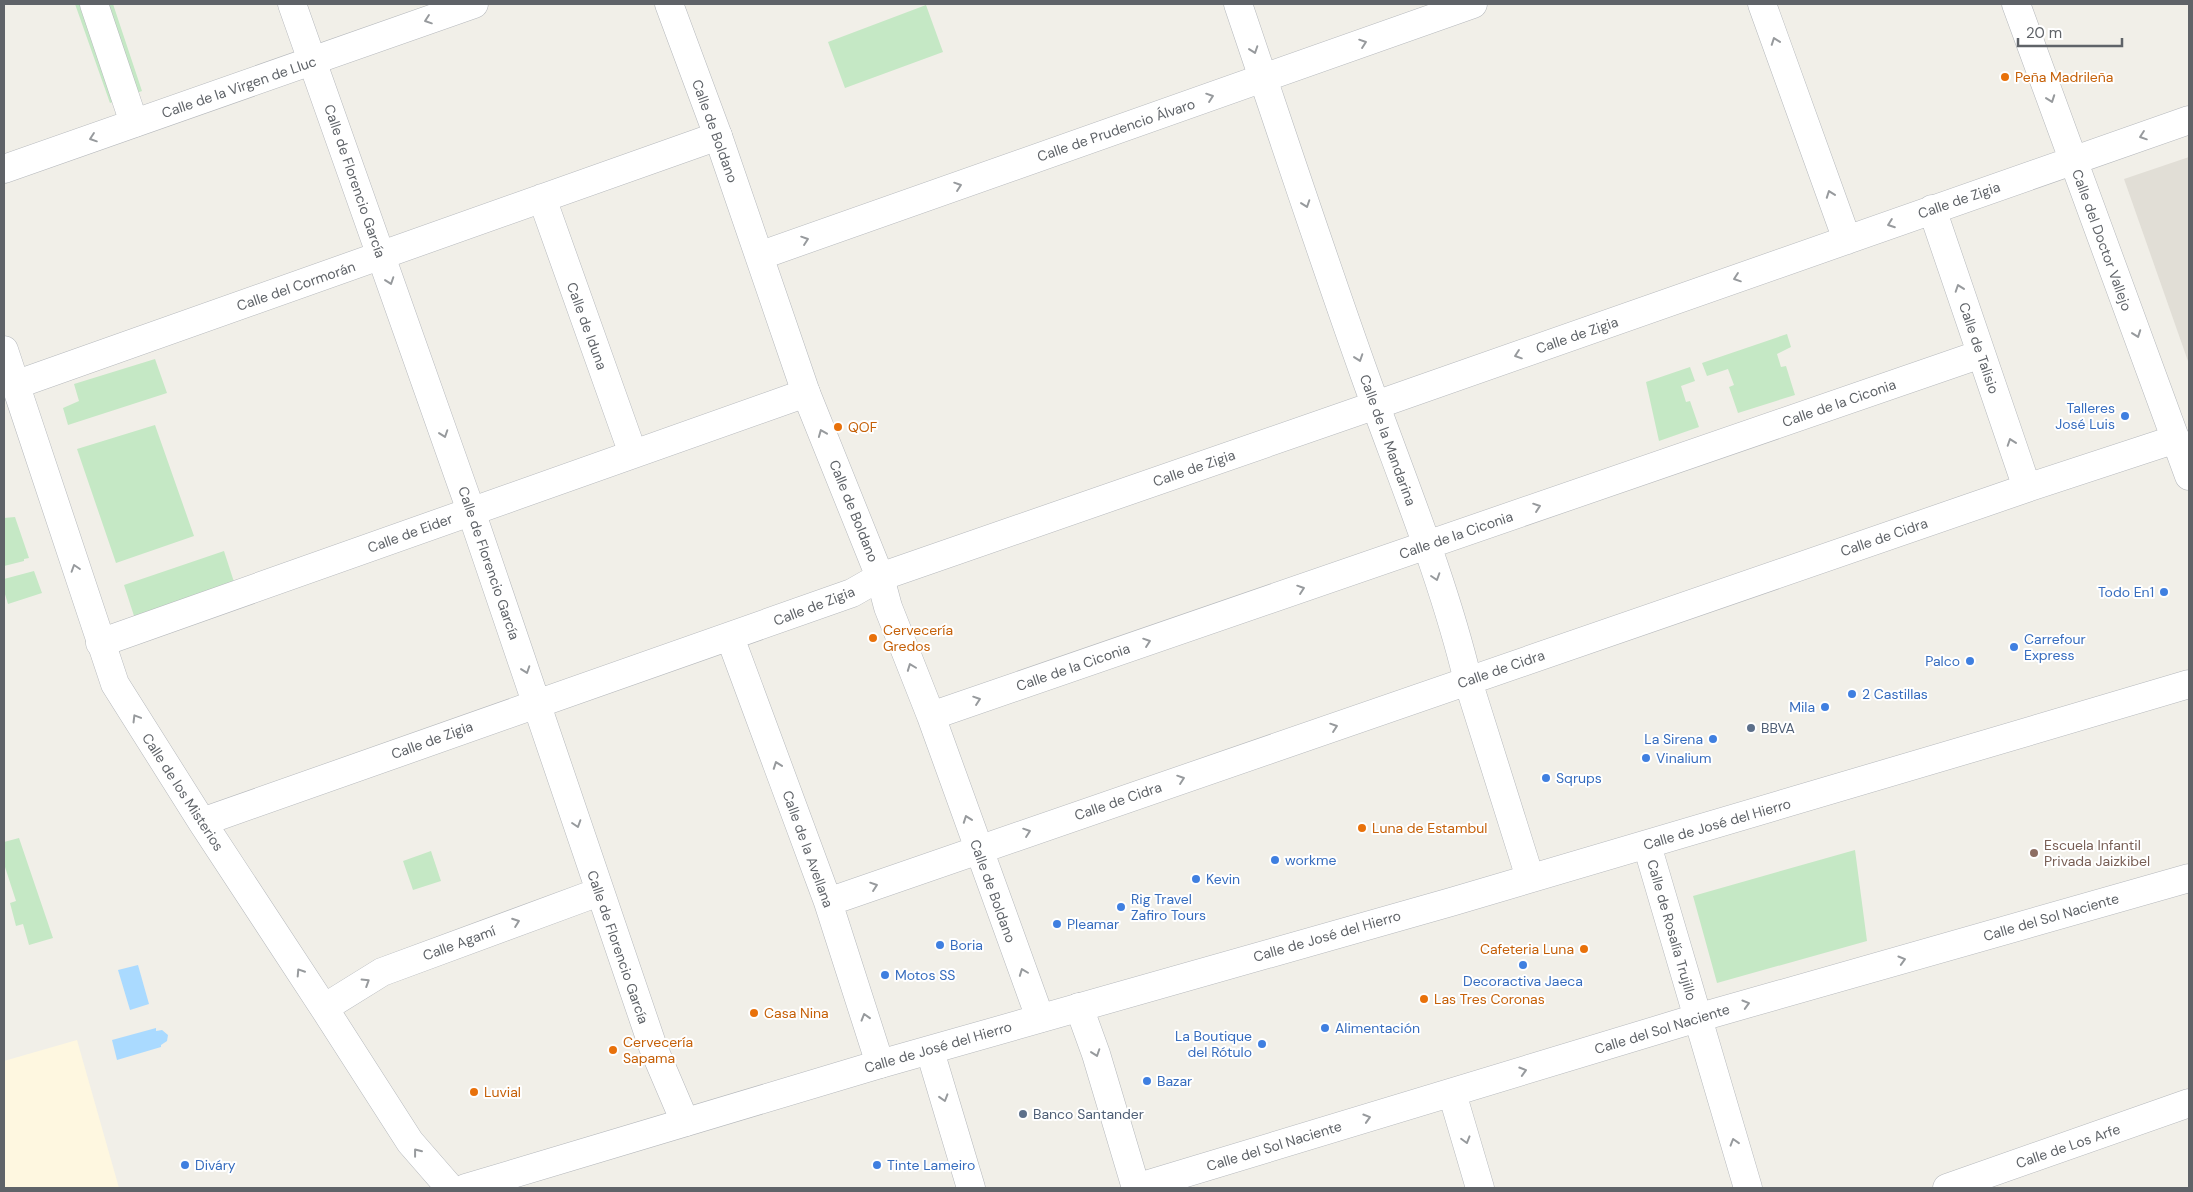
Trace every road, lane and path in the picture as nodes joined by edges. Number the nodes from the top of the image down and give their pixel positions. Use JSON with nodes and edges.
{"nodes":[{"id":1,"x":94,"y":4,"type":"edge"},
{"id":2,"x":292,"y":4,"type":"edge"},
{"id":3,"x":474,"y":4,"type":"edge"},
{"id":4,"x":668,"y":4,"type":"edge"},
{"id":5,"x":1238,"y":4,"type":"edge"},
{"id":6,"x":1473,"y":4,"type":"edge"},
{"id":7,"x":1762,"y":4,"type":"edge"},
{"id":8,"x":2016,"y":4,"type":"edge"},
{"id":9,"x":312,"y":61,"type":"junction"},
{"id":10,"x":1264,"y":78,"type":"junction"},
{"id":11,"x":2189,"y":120,"type":"edge"},
{"id":12,"x":134,"y":123,"type":"junction"},
{"id":13,"x":718,"y":136,"type":"junction"},
{"id":14,"x":2073,"y":161,"type":"junction"},
{"id":15,"x":4,"y":169,"type":"edge"},
{"id":16,"x":542,"y":198,"type":"junction"},
{"id":17,"x":1932,"y":209,"type":"junction"},
{"id":18,"x":1847,"y":240,"type":"junction"},
{"id":19,"x":381,"y":256,"type":"junction"},
{"id":20,"x":759,"y":256,"type":"junction"},
{"id":21,"x":4,"y":350,"type":"edge"},
{"id":22,"x":1981,"y":354,"type":"junction"},
{"id":23,"x":16,"y":385,"type":"junction"},
{"id":24,"x":806,"y":393,"type":"junction"},
{"id":25,"x":1376,"y":405,"type":"junction"},
{"id":26,"x":2176,"y":438,"type":"junction"},
{"id":27,"x":633,"y":454,"type":"junction"},
{"id":28,"x":2189,"y":476,"type":"edge"},
{"id":29,"x":2027,"y":488,"type":"junction"},
{"id":30,"x":471,"y":511,"type":"junction"},
{"id":31,"x":1426,"y":546,"type":"junction"},
{"id":32,"x":880,"y":577,"type":"junction"},
{"id":33,"x":730,"y":637,"type":"junction"},
{"id":34,"x":100,"y":643,"type":"junction"},
{"id":35,"x":1468,"y":681,"type":"junction"},
{"id":36,"x":2189,"y":684,"type":"edge"},
{"id":37,"x":537,"y":703,"type":"junction"},
{"id":38,"x":931,"y":716,"type":"junction"},
{"id":39,"x":202,"y":822,"type":"junction"},
{"id":40,"x":1647,"y":845,"type":"junction"},
{"id":41,"x":978,"y":849,"type":"junction"},
{"id":42,"x":1530,"y":878,"type":"junction"},
{"id":43,"x":2189,"y":878,"type":"edge"},
{"id":44,"x":599,"y":892,"type":"junction"},
{"id":45,"x":828,"y":902,"type":"junction"},
{"id":46,"x":1079,"y":1007,"type":"junction"},
{"id":47,"x":324,"y":1008,"type":"junction"},
{"id":48,"x":1040,"y":1018,"type":"junction"},
{"id":49,"x":1697,"y":1018,"type":"junction"},
{"id":50,"x":930,"y":1051,"type":"junction"},
{"id":51,"x":880,"y":1064,"type":"junction"},
{"id":52,"x":1452,"y":1093,"type":"junction"},
{"id":53,"x":2189,"y":1103,"type":"edge"},
{"id":54,"x":686,"y":1122,"type":"junction"},
{"id":55,"x":1210,"y":1178,"type":"edge"},
{"id":56,"x":450,"y":1188,"type":"edge"},
{"id":57,"x":466,"y":1188,"type":"edge"},
{"id":58,"x":971,"y":1188,"type":"edge"},
{"id":59,"x":1136,"y":1188,"type":"edge"},
{"id":60,"x":1480,"y":1188,"type":"edge"},
{"id":61,"x":1748,"y":1188,"type":"edge"},
{"id":62,"x":1948,"y":1188,"type":"edge"}],
"edges":[{"from":1,"to":12,"type":"street"},
{"from":2,"to":9,"type":"street","name":"Calle de Florencio García"},
{"from":3,"to":9,"type":"street","name":"Calle de la Virgen de Lluc","one_way":true},
{"from":4,"to":13,"type":"street","name":"Calle de Boldano"},
{"from":5,"to":10,"type":"street","name":"Calle de la Mandarina","one_way":true},
{"from":10,"to":6,"type":"street","name":"Calle de Prudencio Álvaro","one_way":true},
{"from":18,"to":7,"type":"street","one_way":true},
{"from":8,"to":14,"type":"street","name":"Calle del Doctor Vallejo","one_way":true},
{"from":9,"to":12,"type":"street","name":"Calle de la Virgen de Lluc"},
{"from":9,"to":19,"type":"street","name":"Calle de Florencio García"},
{"from":20,"to":10,"type":"street","name":"Calle de Prudencio Álvaro","one_way":true},
{"from":10,"to":25,"type":"street","name":"Calle de la Mandarina","one_way":true},
{"from":11,"to":14,"type":"street","name":"Calle de Zigia","one_way":true},
{"from":12,"to":15,"type":"street","name":"Calle de la Virgen de Lluc","one_way":true},
{"from":13,"to":16,"type":"street","name":"Calle del Cormorán"},
{"from":13,"to":20,"type":"street","name":"Calle de Boldano"},
{"from":14,"to":17,"type":"street","name":"Calle de Zigia"},
{"from":14,"to":26,"type":"street","name":"Calle del Doctor Vallejo","one_way":true},
{"from":16,"to":19,"type":"street","name":"Calle del Cormorán"},
{"from":16,"to":27,"type":"street","name":"Calle de Iduna"},
{"from":17,"to":18,"type":"street","name":"Calle de Zigia","one_way":true},
{"from":22,"to":17,"type":"street","name":"Calle de Talisio","one_way":true},
{"from":18,"to":25,"type":"street","name":"Calle de Zigia","one_way":true},
{"from":19,"to":23,"type":"street","name":"Calle del Cormorán"},
{"from":19,"to":30,"type":"street","name":"Calle de Florencio García","one_way":true},
{"from":20,"to":24,"type":"street","name":"Calle de Boldano"},
{"from":21,"to":23,"type":"street","name":"Calle de los Misterios"},
{"from":29,"to":22,"type":"street","name":"Calle de Talisio","one_way":true},
{"from":31,"to":22,"type":"street","name":"Calle de la Ciconia","one_way":true},
{"from":34,"to":23,"type":"street","name":"Calle de los Misterios","one_way":true},
{"from":24,"to":27,"type":"street","name":"Calle de Eider"},
{"from":32,"to":24,"type":"street","name":"Calle de Boldano","one_way":true},
{"from":25,"to":31,"type":"street","name":"Calle de la Mandarina"},
{"from":25,"to":32,"type":"street","name":"Calle de Zigia"},
{"from":26,"to":28,"type":"street","name":"Calle del Doctor Vallejo"},
{"from":26,"to":29,"type":"street","name":"Calle de Cidra"},
{"from":27,"to":30,"type":"street","name":"Calle de Eider"},
{"from":29,"to":35,"type":"street","name":"Calle de Cidra"},
{"from":30,"to":34,"type":"street","name":"Calle de Eider"},
{"from":30,"to":37,"type":"street","name":"Calle de Florencio García","one_way":true},
{"from":31,"to":35,"type":"street","name":"Calle de la Mandarina","one_way":true},
{"from":38,"to":31,"type":"street","name":"Calle de la Ciconia","one_way":true},
{"from":32,"to":33,"type":"street","name":"Calle de Zigia"},
{"from":38,"to":32,"type":"street","name":"Calle de Boldano","one_way":true},
{"from":33,"to":37,"type":"street","name":"Calle de Zigia"},
{"from":45,"to":33,"type":"street","name":"Calle de la Avellana","one_way":true},
{"from":39,"to":34,"type":"street","name":"Calle de los Misterios","one_way":true},
{"from":41,"to":35,"type":"street","name":"Calle de Cidra","one_way":true},
{"from":35,"to":42,"type":"street","name":"Calle de la Mandarina"},
{"from":36,"to":40,"type":"street","name":"Calle de José del Hierro"},
{"from":37,"to":39,"type":"street","name":"Calle de Zigia"},
{"from":37,"to":44,"type":"street","name":"Calle de Florencio García","one_way":true},
{"from":41,"to":38,"type":"street","name":"Calle de Boldano","one_way":true},
{"from":47,"to":39,"type":"street","name":"Calle de los Misterios","one_way":true},
{"from":40,"to":42,"type":"street","name":"Calle de José del Hierro"},
{"from":40,"to":49,"type":"street","name":"Calle de Rosalía Trujillo"},
{"from":45,"to":41,"type":"street","name":"Calle de Cidra","one_way":true},
{"from":48,"to":41,"type":"street","name":"Calle de Boldano","one_way":true},
{"from":42,"to":46,"type":"street","name":"Calle de José del Hierro"},
{"from":49,"to":43,"type":"street","name":"Calle del Sol Naciente","one_way":true},
{"from":47,"to":44,"type":"street","name":"Calle Agamí","one_way":true},
{"from":44,"to":54,"type":"street","name":"Calle de Florencio García"},
{"from":51,"to":45,"type":"street","name":"Calle de la Avellana","one_way":true},
{"from":46,"to":48,"type":"street","name":"Calle de José del Hierro"},
{"from":46,"to":59,"type":"street","one_way":true},
{"from":56,"to":47,"type":"street","name":"Calle de los Misterios","one_way":true},
{"from":48,"to":50,"type":"street","name":"Calle de José del Hierro"},
{"from":52,"to":49,"type":"street","name":"Calle del Sol Naciente","one_way":true},
{"from":61,"to":49,"type":"street","name":"Calle de Rosalía Trujillo","one_way":true},
{"from":50,"to":51,"type":"street","name":"Calle de José del Hierro"},
{"from":50,"to":58,"type":"street","one_way":true},
{"from":51,"to":54,"type":"street","name":"Calle de José del Hierro"},
{"from":55,"to":52,"type":"street","name":"Calle del Sol Naciente","one_way":true},
{"from":52,"to":60,"type":"street","one_way":true},
{"from":53,"to":62,"type":"street","name":"Calle de Los Arfe"},
{"from":54,"to":57,"type":"street","name":"Calle de José del Hierro"},
{"from":55,"to":59,"type":"street","name":"Calle del Sol Naciente"}]}
